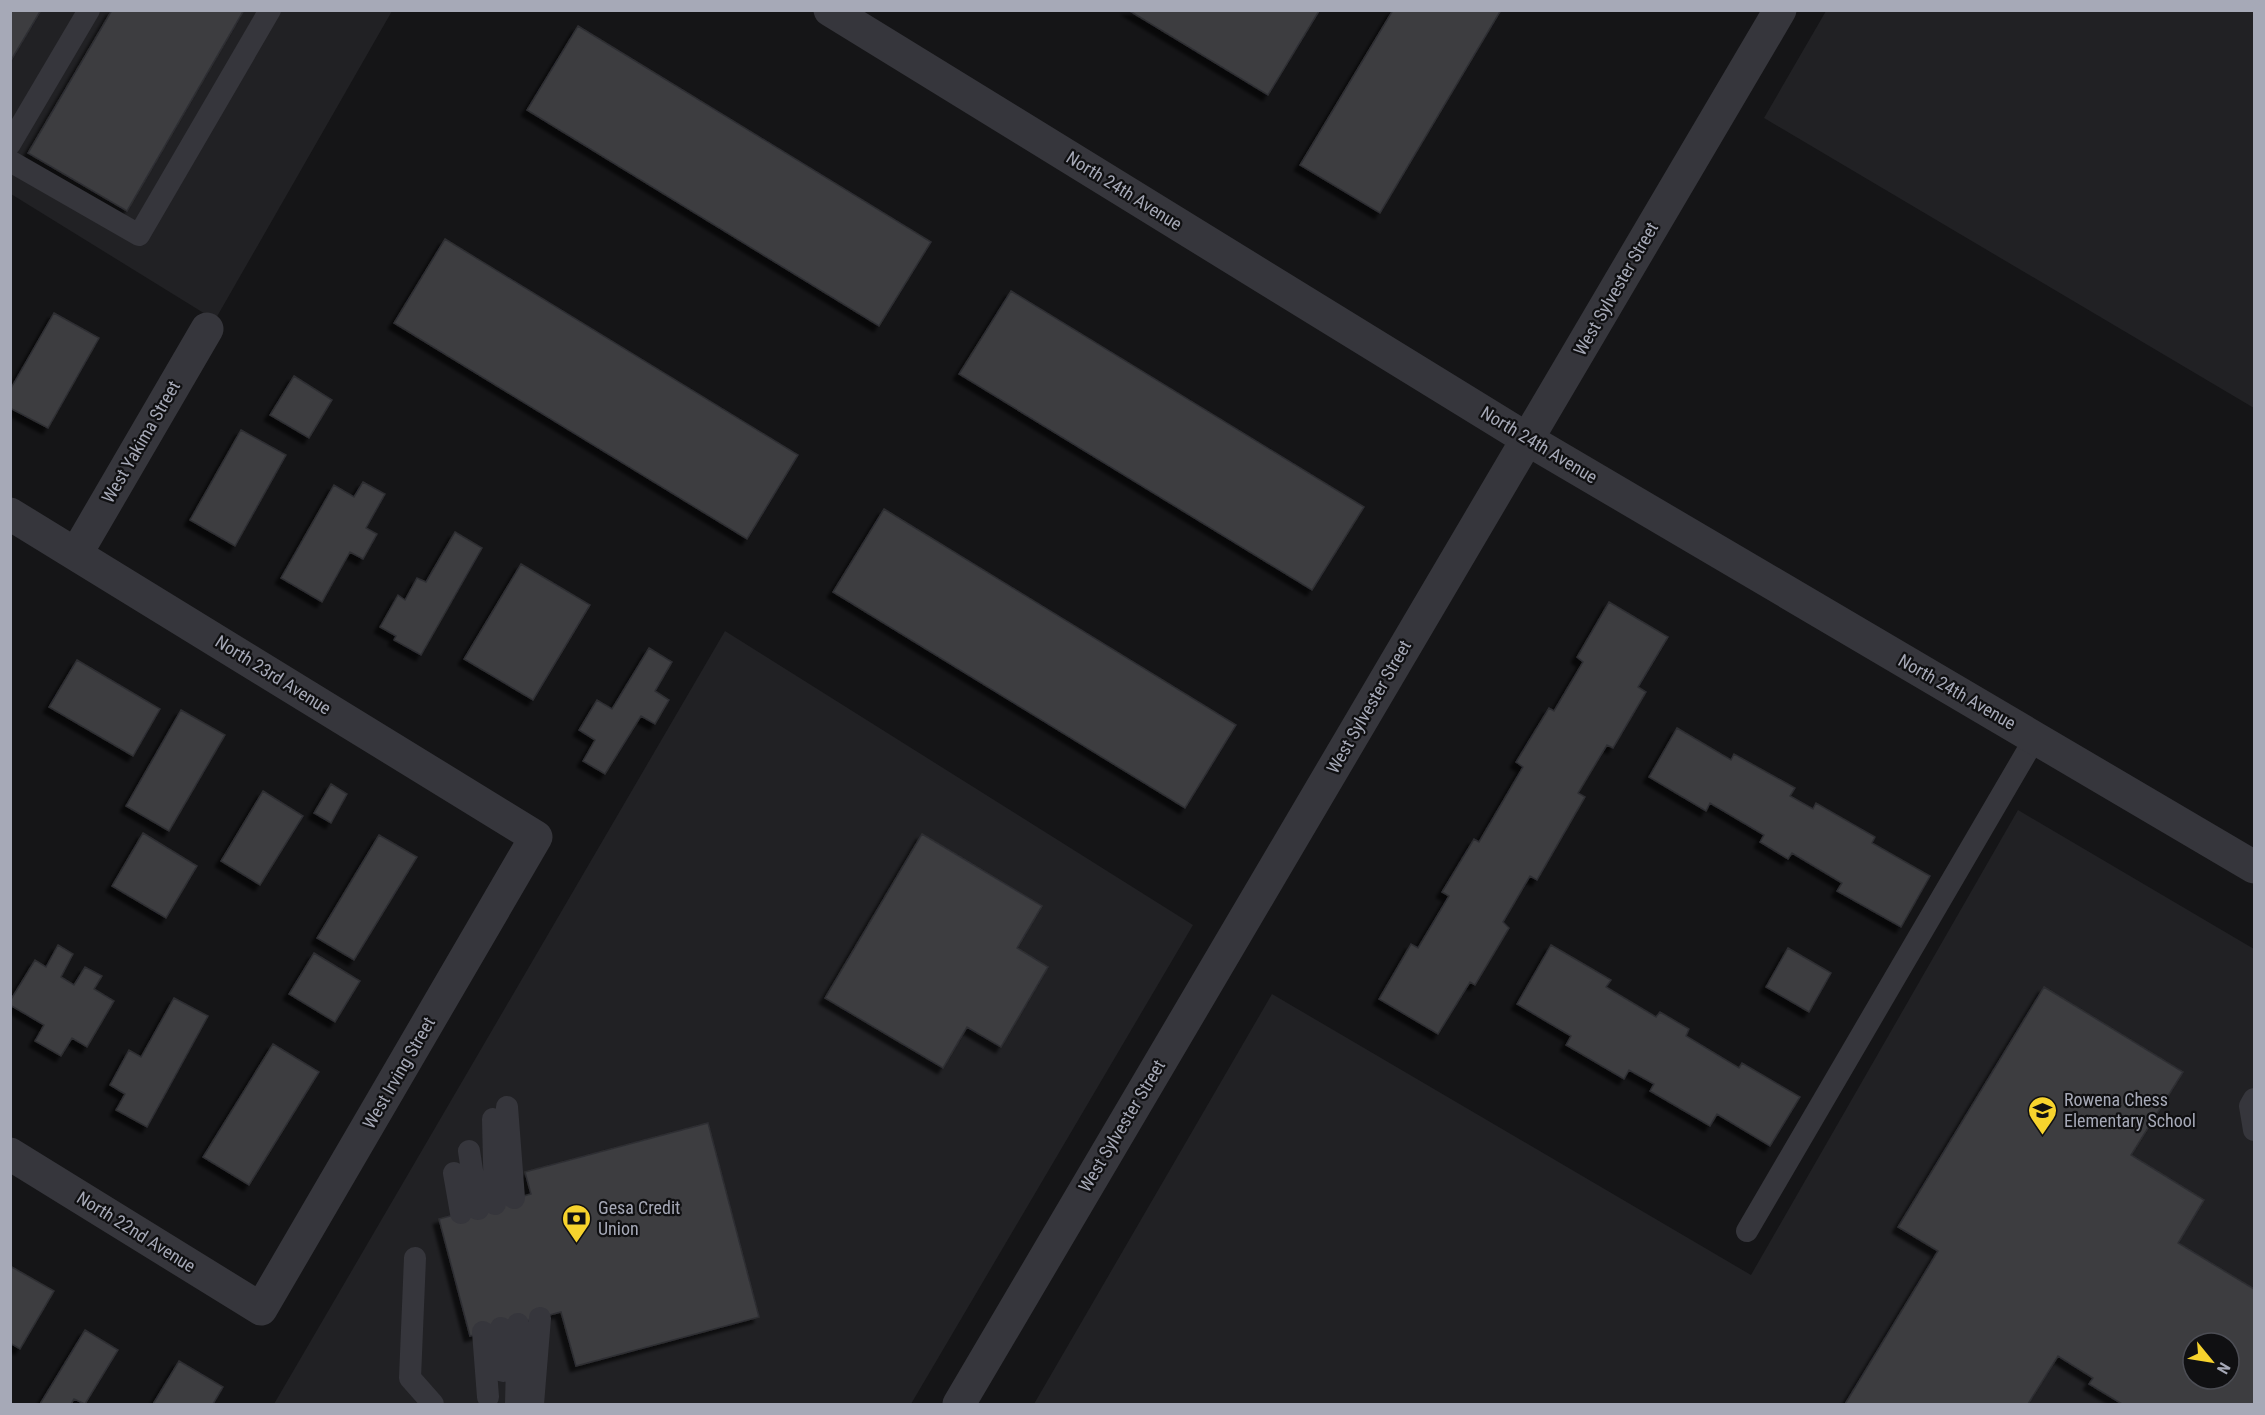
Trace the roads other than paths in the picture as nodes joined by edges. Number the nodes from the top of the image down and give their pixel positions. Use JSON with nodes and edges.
{"nodes":[{"id":1,"x":89,"y":10,"type":"edge"},
{"id":2,"x":270,"y":10,"type":"edge"},
{"id":3,"x":830,"y":10,"type":"edge"},
{"id":4,"x":1780,"y":10,"type":"edge"},
{"id":5,"x":10,"y":144,"type":"edge"},
{"id":6,"x":10,"y":161,"type":"edge"},
{"id":7,"x":207,"y":330,"type":"dead end"},
{"id":8,"x":1527,"y":439,"type":"junction"},
{"id":9,"x":10,"y":514,"type":"edge"},
{"id":10,"x":76,"y":554,"type":"junction"},
{"id":11,"x":2035,"y":738,"type":"junction"},
{"id":12,"x":536,"y":837,"type":"joint"},
{"id":13,"x":2254,"y":867,"type":"edge"},
{"id":14,"x":2254,"y":1099,"type":"edge"},
{"id":15,"x":500,"y":1113,"type":"dead end"},
{"id":16,"x":2254,"y":1130,"type":"edge"},
{"id":17,"x":469,"y":1151,"type":"dead end"},
{"id":18,"x":10,"y":1154,"type":"edge"},
{"id":19,"x":454,"y":1173,"type":"dead end"},
{"id":20,"x":487,"y":1206,"type":"junction"},
{"id":21,"x":1747,"y":1231,"type":"dead end"},
{"id":22,"x":415,"y":1258,"type":"dead end"},
{"id":23,"x":261,"y":1309,"type":"joint"},
{"id":24,"x":540,"y":1317,"type":"dead end"},
{"id":25,"x":496,"y":1401,"type":"edge"},
{"id":26,"x":433,"y":1404,"type":"edge"},
{"id":27,"x":516,"y":1404,"type":"edge"},
{"id":28,"x":533,"y":1404,"type":"edge"},
{"id":29,"x":959,"y":1404,"type":"edge"}],
"edges":[{"from":1,"to":5,"type":"lane"},
{"from":2,"to":6,"type":"lane"},
{"from":3,"to":8,"type":"street","name":"North 24th Avenue"},
{"from":4,"to":8,"type":"street","name":"West Sylvester Street"},
{"from":7,"to":10,"type":"street","name":"West Yakima Street"},
{"from":8,"to":11,"type":"street","name":"North 24th Avenue"},
{"from":8,"to":29,"type":"street","name":"West Sylvester Street"},
{"from":9,"to":10,"type":"street","name":"North 23rd Avenue"},
{"from":10,"to":12,"type":"street","name":"North 23rd Avenue"},
{"from":11,"to":13,"type":"street","name":"North 24th Avenue"},
{"from":11,"to":21,"type":"lane"},
{"from":12,"to":23,"type":"street","name":"West Irving Street"},
{"from":14,"to":16,"type":"lane"},
{"from":15,"to":20,"type":"lane"},
{"from":17,"to":20,"type":"lane"},
{"from":18,"to":23,"type":"street","name":"North 22nd Avenue"},
{"from":19,"to":20,"type":"lane"},
{"from":22,"to":26,"type":"lane"},
{"from":24,"to":28,"type":"lane"},
{"from":25,"to":27,"type":"lane"}]}
